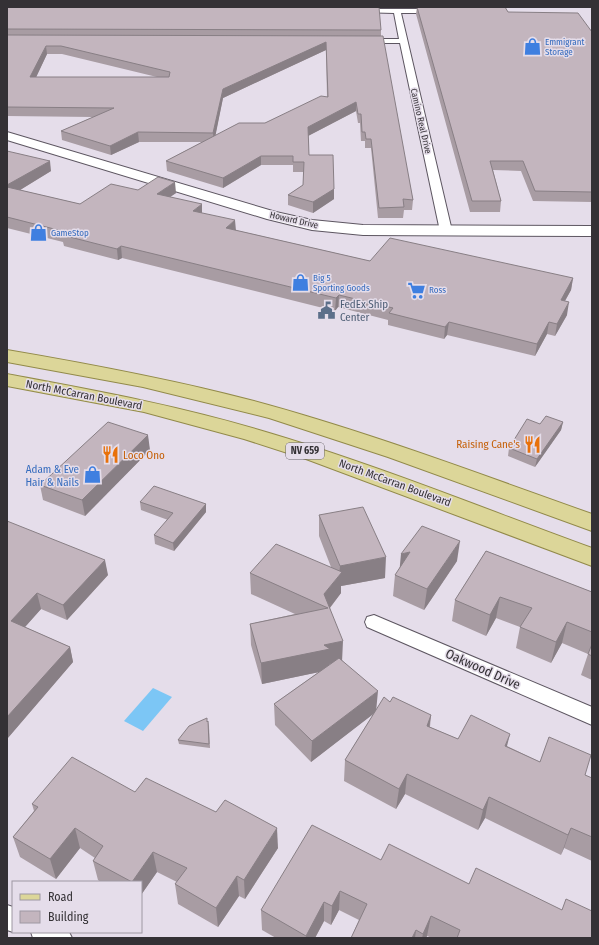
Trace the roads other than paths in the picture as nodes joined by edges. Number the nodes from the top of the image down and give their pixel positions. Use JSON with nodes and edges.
{"nodes":[{"id":1,"x":349,"y":10,"type":"edge"},
{"id":2,"x":397,"y":11,"type":"junction"},
{"id":3,"x":447,"y":11,"type":"edge"},
{"id":4,"x":356,"y":41,"type":"edge"},
{"id":5,"x":404,"y":41,"type":"junction"},
{"id":6,"x":7,"y":136,"type":"edge"},
{"id":7,"x":446,"y":231,"type":"junction"},
{"id":8,"x":592,"y":232,"type":"edge"},
{"id":9,"x":7,"y":356,"type":"edge"},
{"id":10,"x":7,"y":380,"type":"edge"},
{"id":11,"x":592,"y":523,"type":"edge"},
{"id":12,"x":592,"y":557,"type":"edge"},
{"id":13,"x":374,"y":622,"type":"dead end"},
{"id":14,"x":592,"y":716,"type":"edge"},
{"id":15,"x":46,"y":933,"type":"edge"},
{"id":16,"x":59,"y":938,"type":"edge"}],
"edges":[{"from":1,"to":2,"type":"street"},
{"from":2,"to":3,"type":"street"},
{"from":2,"to":5,"type":"street","name":"Camino Real Drive"},
{"from":4,"to":5,"type":"street"},
{"from":5,"to":7,"type":"street","name":"Camino Real Drive"},
{"from":6,"to":7,"type":"street","name":"Howard Drive"},
{"from":7,"to":8,"type":"street","name":"Howard Drive"},
{"from":9,"to":11,"type":"main road","number":"NV 659"},
{"from":10,"to":12,"type":"main road","name":"North McCarran Boulevard","number":"NV 659"},
{"from":13,"to":14,"type":"street","name":"Oakwood Drive"},
{"from":15,"to":16,"type":"street"}]}
